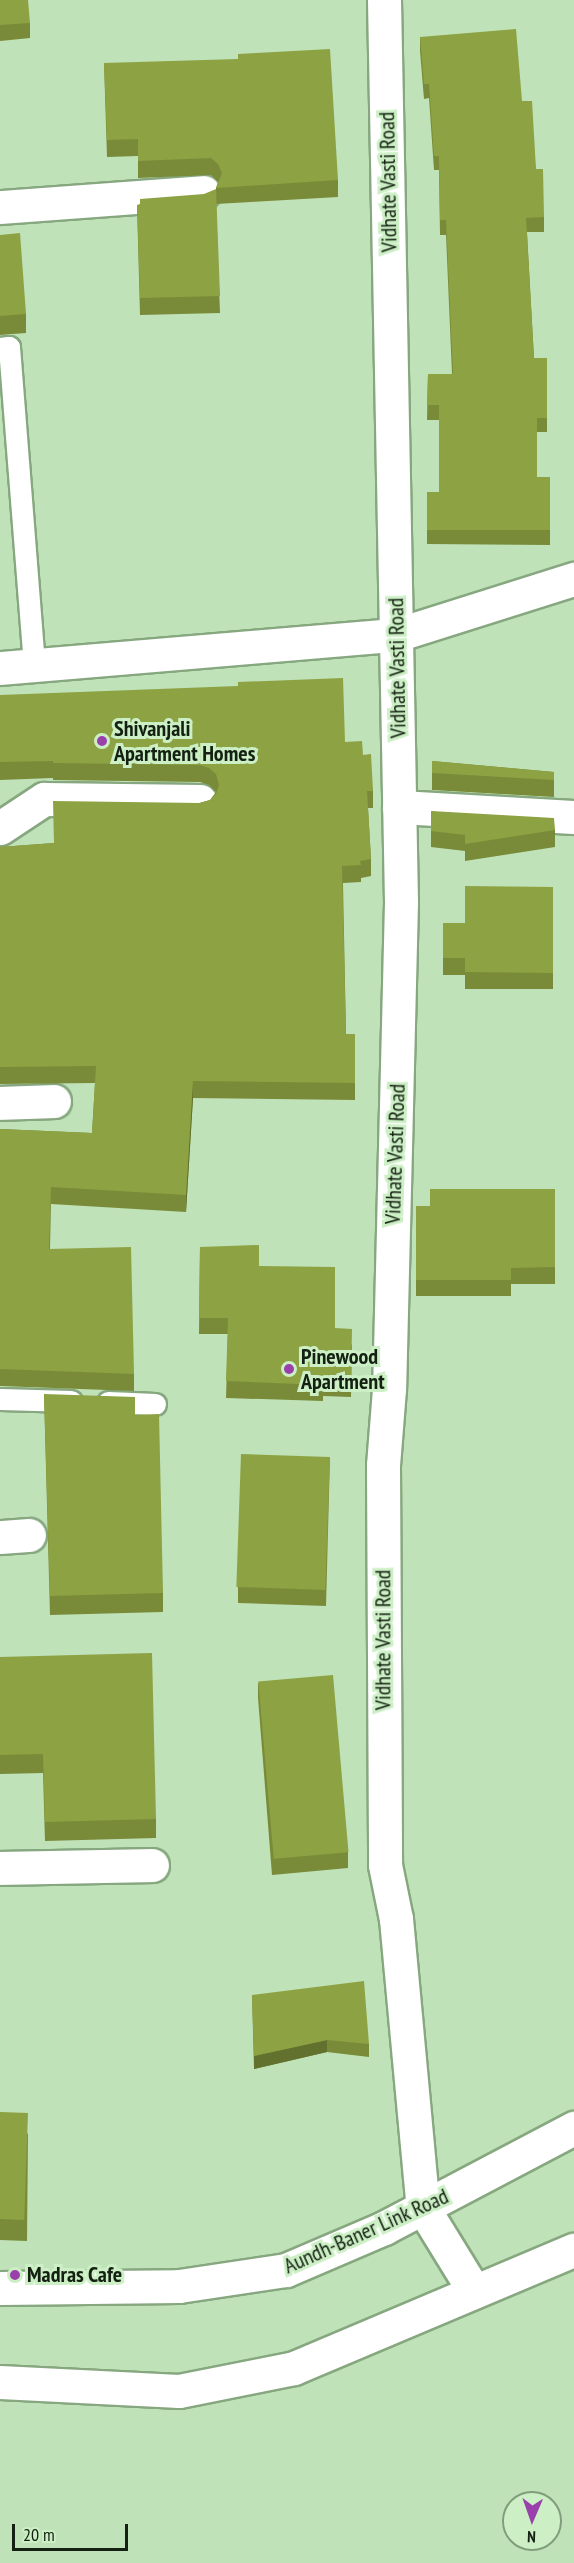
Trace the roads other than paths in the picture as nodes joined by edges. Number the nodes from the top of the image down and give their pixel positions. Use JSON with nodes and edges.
{"nodes":[{"id":1,"x":384,"y":0,"type":"edge"},
{"id":2,"x":203,"y":192,"type":"edge"},
{"id":3,"x":0,"y":207,"type":"edge"},
{"id":4,"x":0,"y":348,"type":"edge"},
{"id":5,"x":574,"y":579,"type":"edge"},
{"id":6,"x":396,"y":635,"type":"junction"},
{"id":7,"x":34,"y":665,"type":"junction"},
{"id":8,"x":0,"y":668,"type":"edge"},
{"id":9,"x":200,"y":801,"type":"edge"},
{"id":10,"x":399,"y":807,"type":"junction"},
{"id":11,"x":574,"y":817,"type":"edge"},
{"id":12,"x":0,"y":828,"type":"edge"},
{"id":13,"x":54,"y":1101,"type":"dead end"},
{"id":14,"x":0,"y":1103,"type":"edge"},
{"id":15,"x":0,"y":1399,"type":"edge"},
{"id":16,"x":155,"y":1404,"type":"dead end"},
{"id":17,"x":152,"y":1865,"type":"dead end"},
{"id":18,"x":0,"y":1869,"type":"edge"},
{"id":19,"x":574,"y":2128,"type":"edge"},
{"id":20,"x":423,"y":2208,"type":"junction"},
{"id":21,"x":574,"y":2250,"type":"edge"},
{"id":22,"x":0,"y":2289,"type":"edge"},
{"id":23,"x":474,"y":2291,"type":"junction"},
{"id":24,"x":0,"y":2382,"type":"edge"}],
"edges":[{"from":1,"to":6,"type":"street","name":"Vidhate Vasti Road"},
{"from":2,"to":3,"type":"street"},
{"from":4,"to":7,"type":"lane"},
{"from":5,"to":6,"type":"street"},
{"from":6,"to":7,"type":"street"},
{"from":6,"to":10,"type":"street","name":"Vidhate Vasti Road"},
{"from":7,"to":8,"type":"street"},
{"from":9,"to":12,"type":"street"},
{"from":10,"to":11,"type":"street"},
{"from":10,"to":20,"type":"street","name":"Vidhate Vasti Road"},
{"from":13,"to":14,"type":"street"},
{"from":15,"to":16,"type":"lane"},
{"from":17,"to":18,"type":"street"},
{"from":19,"to":20,"type":"street","name":"Aundh-Baner Link Road"},
{"from":20,"to":22,"type":"street","name":"Aundh-Baner Link Road"},
{"from":20,"to":23,"type":"street","name":"Vidhate Vasti Road"},
{"from":21,"to":23,"type":"street"},
{"from":23,"to":24,"type":"street"}]}
